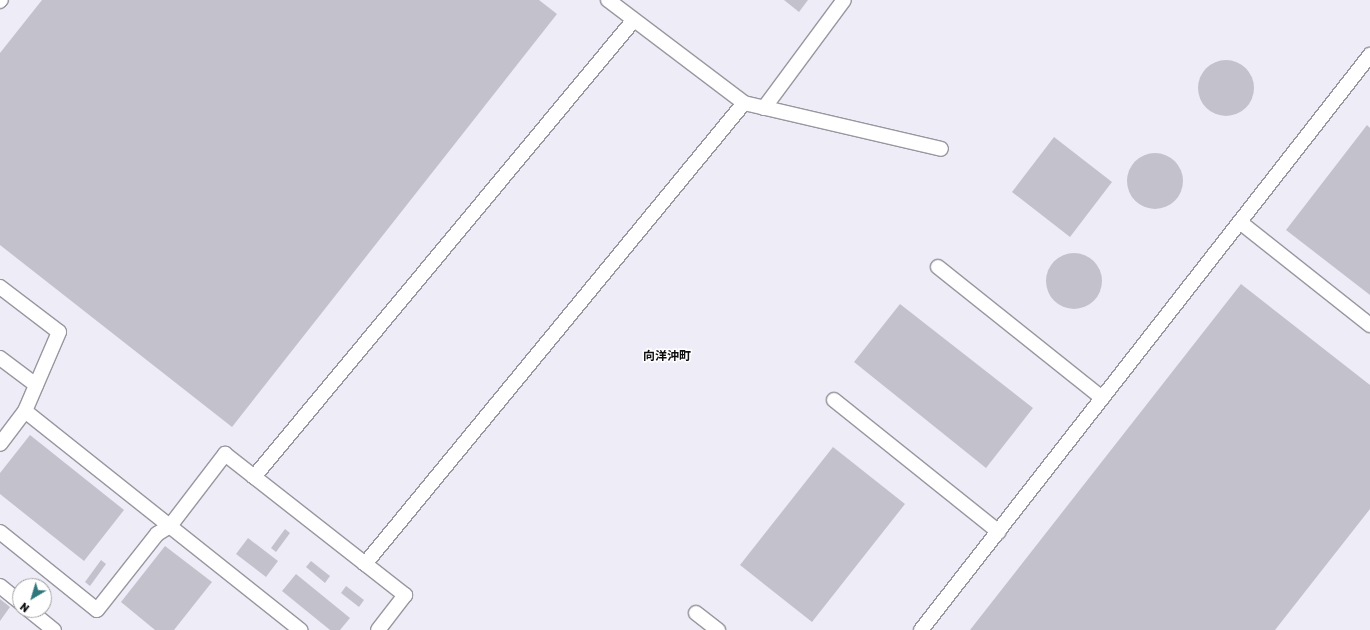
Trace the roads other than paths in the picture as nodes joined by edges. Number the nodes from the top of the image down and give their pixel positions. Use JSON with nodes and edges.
{"nodes":[{"id":1,"x":608,"y":0,"type":"edge"},
{"id":2,"x":844,"y":0,"type":"edge"},
{"id":3,"x":634,"y":20,"type":"junction"},
{"id":4,"x":1370,"y":55,"type":"edge"},
{"id":5,"x":1366,"y":69,"type":"edge"},
{"id":6,"x":744,"y":103,"type":"junction"},
{"id":7,"x":764,"y":108,"type":"junction"},
{"id":8,"x":941,"y":149,"type":"dead end"},
{"id":9,"x":1240,"y":222,"type":"junction"},
{"id":10,"x":938,"y":267,"type":"dead end"},
{"id":11,"x":0,"y":287,"type":"edge"},
{"id":12,"x":1370,"y":325,"type":"edge"},
{"id":13,"x":0,"y":358,"type":"edge"},
{"id":14,"x":36,"y":385,"type":"junction"},
{"id":15,"x":1102,"y":398,"type":"junction"},
{"id":16,"x":834,"y":400,"type":"dead end"},
{"id":17,"x":25,"y":411,"type":"junction"},
{"id":18,"x":0,"y":444,"type":"edge"},
{"id":19,"x":254,"y":477,"type":"junction"},
{"id":20,"x":170,"y":526,"type":"junction"},
{"id":21,"x":0,"y":532,"type":"edge"},
{"id":22,"x":999,"y":532,"type":"junction"},
{"id":23,"x":365,"y":564,"type":"junction"},
{"id":24,"x":0,"y":586,"type":"edge"},
{"id":25,"x":12,"y":596,"type":"edge"},
{"id":26,"x":696,"y":613,"type":"dead end"},
{"id":27,"x":39,"y":618,"type":"edge"},
{"id":28,"x":54,"y":630,"type":"edge"},
{"id":29,"x":300,"y":630,"type":"edge"},
{"id":30,"x":378,"y":630,"type":"edge"},
{"id":31,"x":718,"y":630,"type":"edge"},
{"id":32,"x":921,"y":630,"type":"edge"}],
"edges":[{"from":1,"to":3,"type":"lane"},
{"from":2,"to":7,"type":"lane"},
{"from":3,"to":6,"type":"lane"},
{"from":3,"to":19,"type":"lane"},
{"from":4,"to":5,"type":"lane"},
{"from":5,"to":9,"type":"lane"},
{"from":6,"to":7,"type":"lane"},
{"from":6,"to":23,"type":"lane"},
{"from":7,"to":8,"type":"lane"},
{"from":9,"to":12,"type":"lane"},
{"from":9,"to":15,"type":"lane"},
{"from":10,"to":15,"type":"lane"},
{"from":11,"to":14,"type":"lane"},
{"from":13,"to":14,"type":"lane"},
{"from":14,"to":17,"type":"lane"},
{"from":15,"to":22,"type":"lane"},
{"from":16,"to":22,"type":"lane"},
{"from":17,"to":18,"type":"lane"},
{"from":17,"to":20,"type":"lane"},
{"from":19,"to":20,"type":"lane"},
{"from":19,"to":23,"type":"lane"},
{"from":20,"to":21,"type":"lane"},
{"from":20,"to":29,"type":"lane"},
{"from":22,"to":32,"type":"lane"},
{"from":23,"to":30,"type":"lane"},
{"from":24,"to":25,"type":"lane"},
{"from":26,"to":31,"type":"lane"},
{"from":27,"to":28,"type":"lane"}]}
